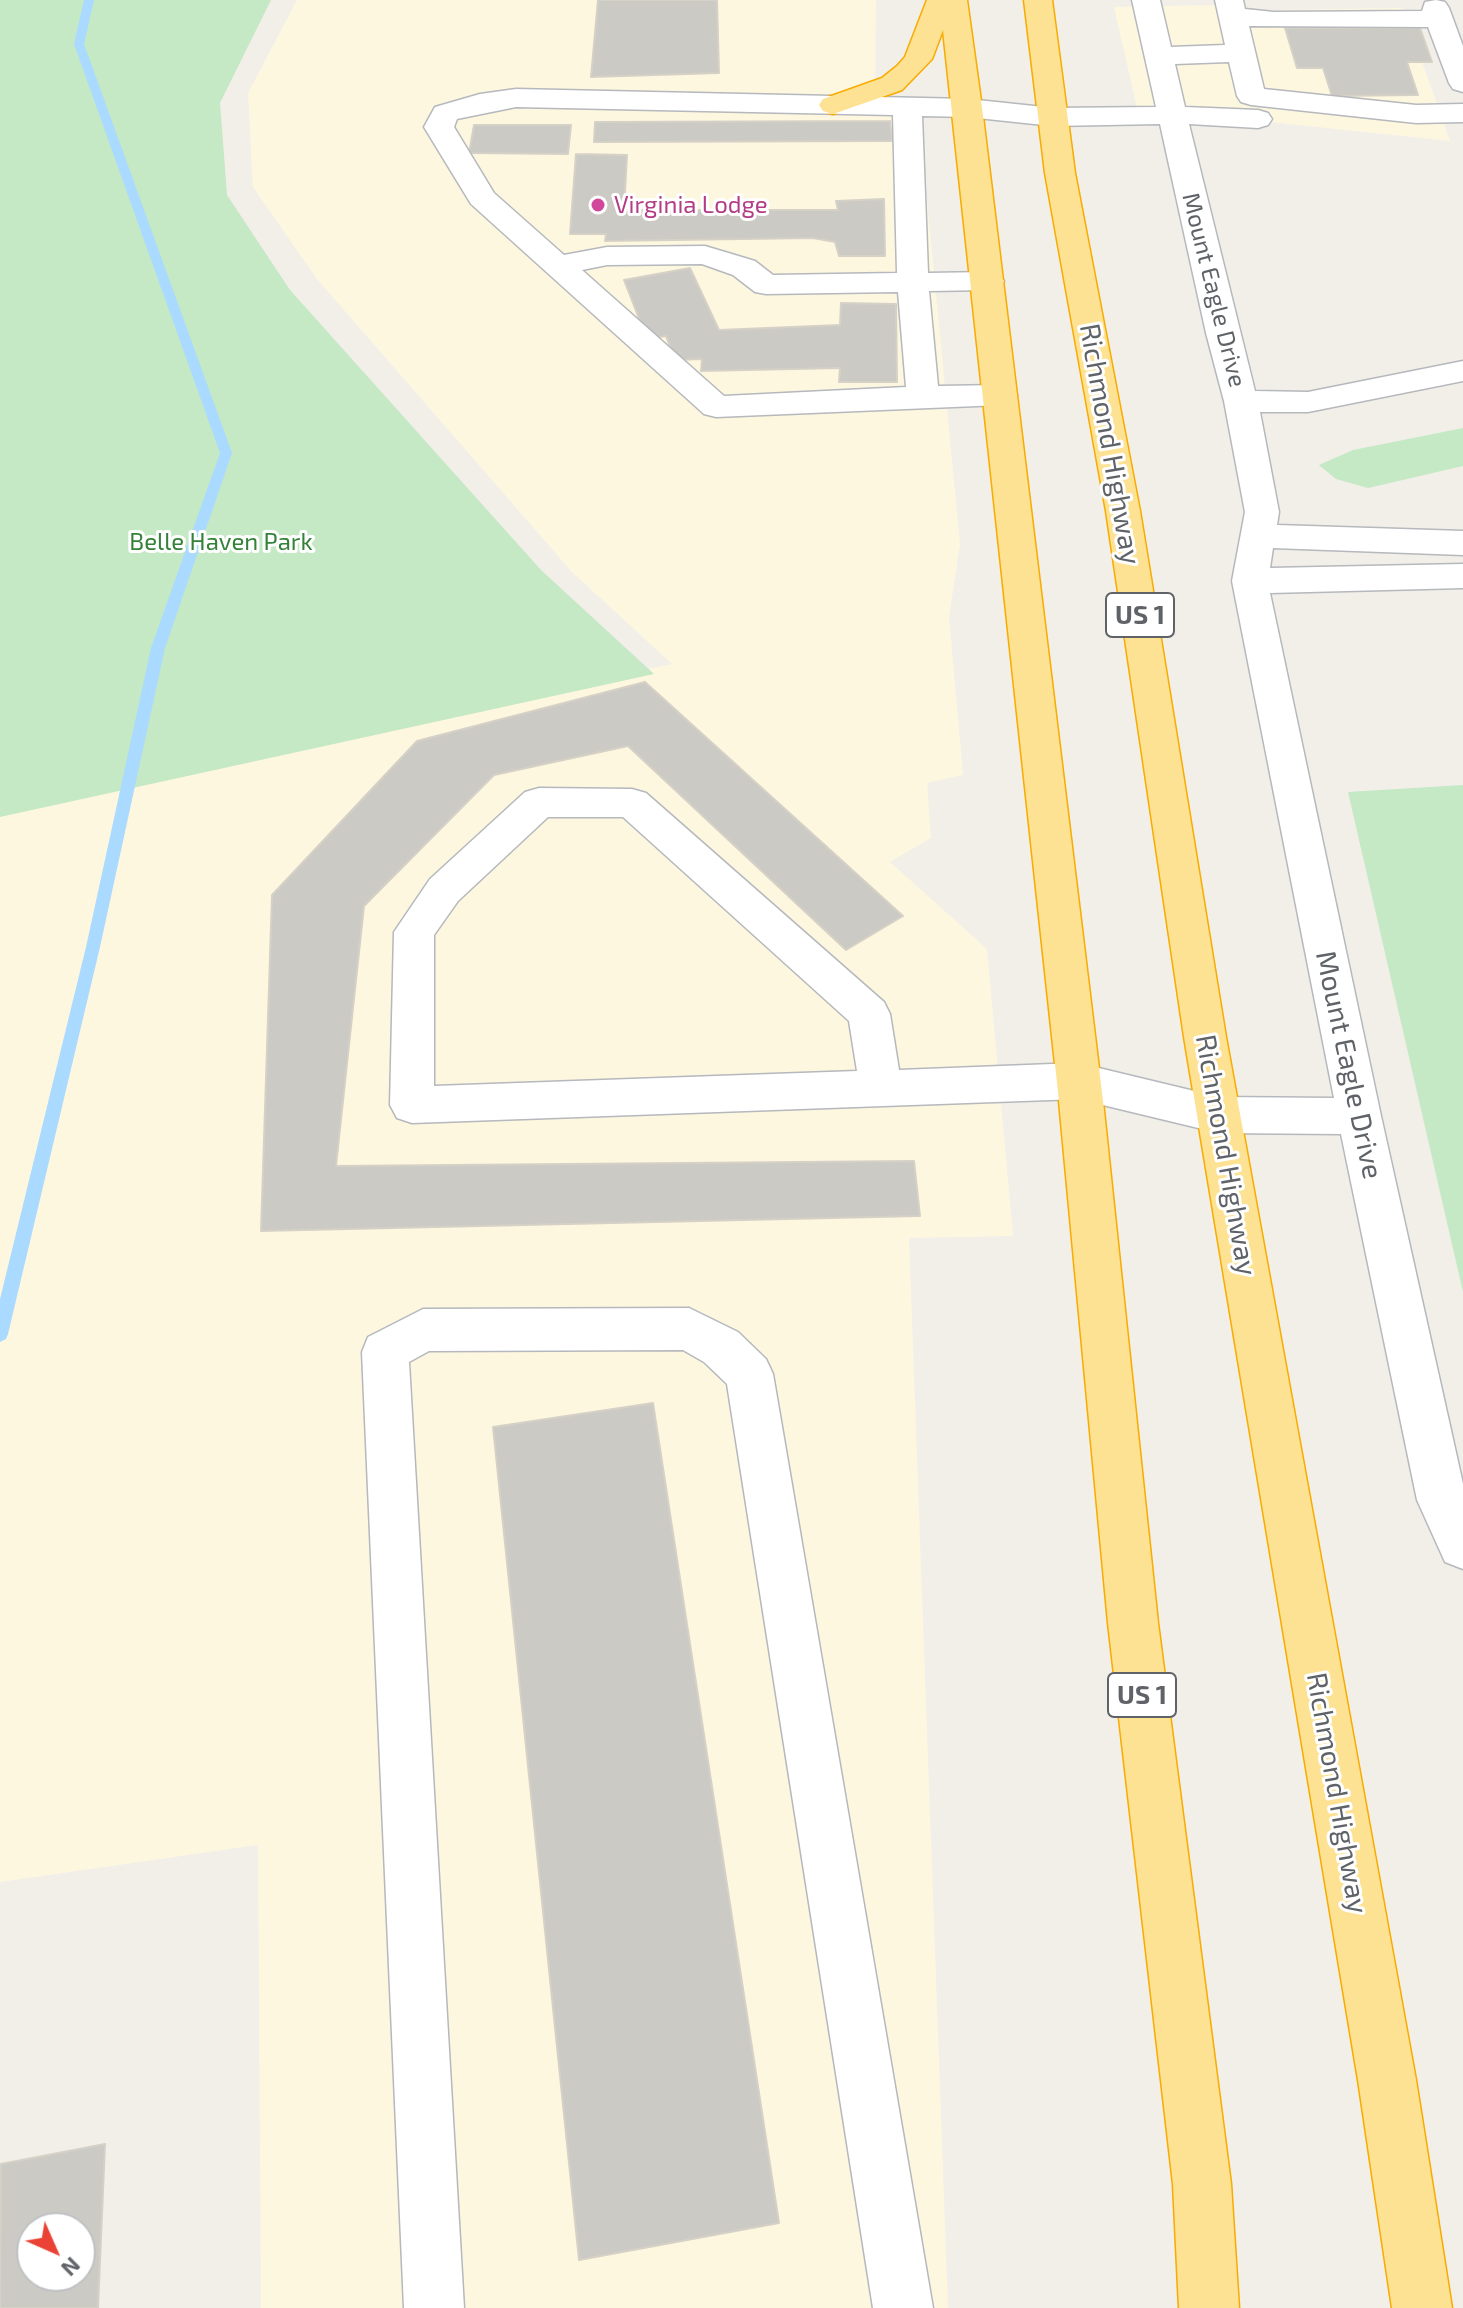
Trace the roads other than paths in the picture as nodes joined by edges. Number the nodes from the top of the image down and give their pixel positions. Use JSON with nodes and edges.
{"nodes":[{"id":1,"x":941,"y":0,"type":"edge"},
{"id":2,"x":953,"y":0,"type":"edge"},
{"id":3,"x":1038,"y":0,"type":"edge"},
{"id":4,"x":1146,"y":0,"type":"edge"},
{"id":5,"x":1232,"y":8,"type":"edge"},
{"id":6,"x":1242,"y":53,"type":"junction"},
{"id":7,"x":1159,"y":56,"type":"junction"},
{"id":8,"x":1463,"y":83,"type":"edge"},
{"id":9,"x":833,"y":105,"type":"junction"},
{"id":10,"x":907,"y":107,"type":"junction"},
{"id":11,"x":968,"y":108,"type":"junction"},
{"id":12,"x":1254,"y":108,"type":"junction"},
{"id":13,"x":1463,"y":113,"type":"edge"},
{"id":14,"x":1172,"y":114,"type":"junction"},
{"id":15,"x":1053,"y":117,"type":"junction"},
{"id":16,"x":556,"y":266,"type":"junction"},
{"id":17,"x":988,"y":281,"type":"junction"},
{"id":18,"x":913,"y":283,"type":"junction"},
{"id":19,"x":1463,"y":371,"type":"edge"},
{"id":20,"x":1001,"y":395,"type":"junction"},
{"id":21,"x":923,"y":397,"type":"junction"},
{"id":22,"x":1241,"y":401,"type":"junction"},
{"id":23,"x":1463,"y":520,"type":"edge"},
{"id":24,"x":1261,"y":524,"type":"junction"},
{"id":25,"x":1463,"y":543,"type":"edge"},
{"id":26,"x":1463,"y":576,"type":"edge"},
{"id":27,"x":1250,"y":581,"type":"junction"},
{"id":28,"x":1078,"y":1081,"type":"junction"},
{"id":29,"x":881,"y":1088,"type":"junction"},
{"id":30,"x":1219,"y":1115,"type":"junction"},
{"id":31,"x":1359,"y":1116,"type":"junction"},
{"id":32,"x":1463,"y":1545,"type":"edge"},
{"id":33,"x":434,"y":2308,"type":"edge"},
{"id":34,"x":903,"y":2308,"type":"edge"},
{"id":35,"x":1209,"y":2308,"type":"edge"},
{"id":36,"x":1422,"y":2308,"type":"edge"}],
"edges":[{"from":1,"to":9,"type":"highway"},
{"from":2,"to":11,"type":"highway","number":"US 1"},
{"from":3,"to":15,"type":"highway","name":"Richmond Highway","number":"US 1"},
{"from":4,"to":7,"type":"street","name":"Mount Eagle Drive"},
{"from":5,"to":6,"type":"street"},
{"from":5,"to":8,"type":"street"},
{"from":6,"to":7,"type":"street"},
{"from":6,"to":12,"type":"street"},
{"from":7,"to":14,"type":"street","name":"Mount Eagle Drive"},
{"from":9,"to":10,"type":"street"},
{"from":9,"to":16,"type":"street"},
{"from":10,"to":11,"type":"street"},
{"from":10,"to":18,"type":"street"},
{"from":11,"to":15,"type":"street"},
{"from":11,"to":17,"type":"highway","number":"US 1"},
{"from":12,"to":13,"type":"street"},
{"from":12,"to":14,"type":"street"},
{"from":14,"to":15,"type":"street"},
{"from":14,"to":22,"type":"street","name":"Mount Eagle Drive"},
{"from":15,"to":30,"type":"highway","name":"Richmond Highway","number":"US 1"},
{"from":16,"to":18,"type":"street"},
{"from":16,"to":21,"type":"street"},
{"from":17,"to":18,"type":"street"},
{"from":17,"to":20,"type":"highway","number":"US 1"},
{"from":18,"to":21,"type":"street"},
{"from":19,"to":22,"type":"street"},
{"from":20,"to":21,"type":"street"},
{"from":20,"to":28,"type":"highway","number":"US 1"},
{"from":22,"to":24,"type":"street","name":"Mount Eagle Drive"},
{"from":23,"to":24,"type":"street"},
{"from":24,"to":25,"type":"street"},
{"from":24,"to":27,"type":"street","name":"Mount Eagle Drive"},
{"from":26,"to":27,"type":"street"},
{"from":27,"to":31,"type":"street","name":"Mount Eagle Drive"},
{"from":28,"to":29,"type":"street"},
{"from":28,"to":30,"type":"street"},
{"from":28,"to":35,"type":"highway","number":"US 1"},
{"from":29,"to":29,"type":"street"},
{"from":30,"to":31,"type":"street"},
{"from":30,"to":36,"type":"highway","name":"Richmond Highway","number":"US 1"},
{"from":31,"to":32,"type":"street","name":"Mount Eagle Drive"},
{"from":33,"to":34,"type":"street"}]}
